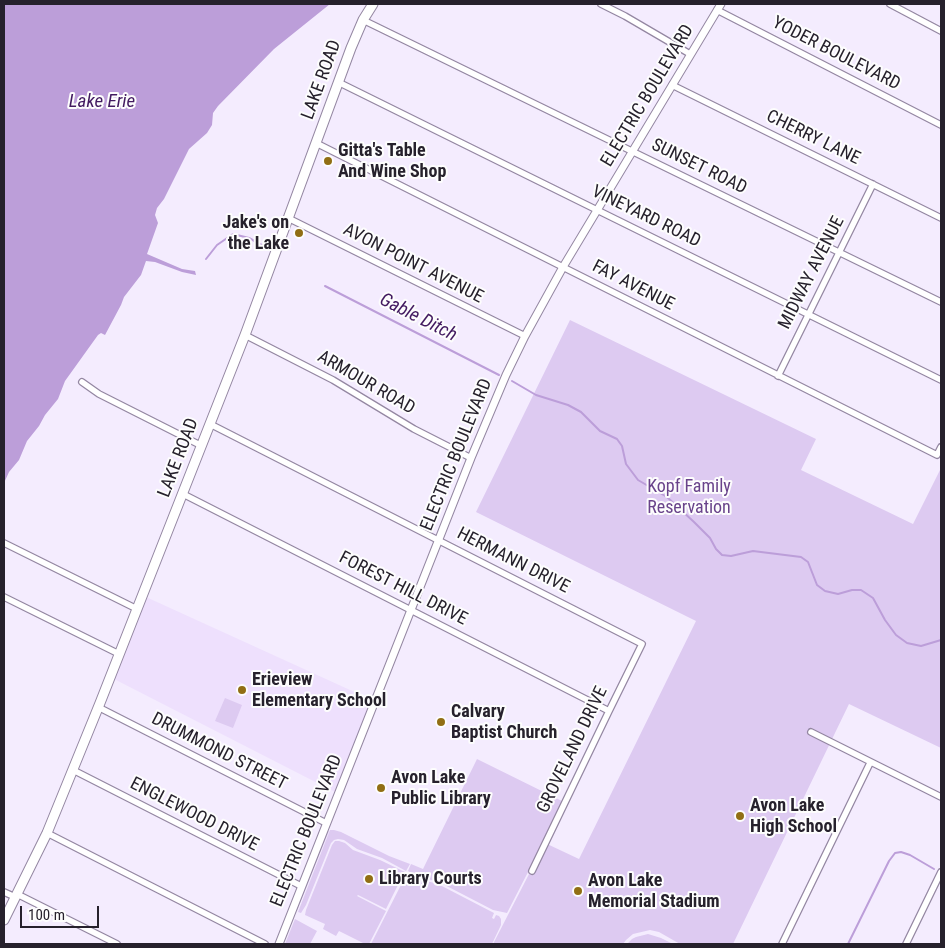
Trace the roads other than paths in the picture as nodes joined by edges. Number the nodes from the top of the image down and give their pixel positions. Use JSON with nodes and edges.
{"nodes":[{"id":1,"x":373,"y":4,"type":"edge"},
{"id":2,"x":601,"y":4,"type":"edge"},
{"id":3,"x":890,"y":4,"type":"edge"},
{"id":4,"x":719,"y":7,"type":"edge"},
{"id":5,"x":363,"y":20,"type":"junction"},
{"id":6,"x":941,"y":31,"type":"edge"},
{"id":7,"x":690,"y":54,"type":"junction"},
{"id":8,"x":338,"y":82,"type":"junction"},
{"id":9,"x":672,"y":85,"type":"junction"},
{"id":10,"x":941,"y":125,"type":"edge"},
{"id":11,"x":316,"y":143,"type":"junction"},
{"id":12,"x":632,"y":151,"type":"junction"},
{"id":13,"x":873,"y":184,"type":"junction"},
{"id":14,"x":597,"y":210,"type":"junction"},
{"id":15,"x":288,"y":218,"type":"junction"},
{"id":16,"x":941,"y":218,"type":"edge"},
{"id":17,"x":840,"y":252,"type":"junction"},
{"id":18,"x":563,"y":267,"type":"junction"},
{"id":19,"x":941,"y":302,"type":"edge"},
{"id":20,"x":808,"y":314,"type":"junction"},
{"id":21,"x":245,"y":335,"type":"junction"},
{"id":22,"x":525,"y":336,"type":"junction"},
{"id":23,"x":778,"y":376,"type":"junction"},
{"id":24,"x":941,"y":380,"type":"edge"},
{"id":25,"x":82,"y":382,"type":"dead end"},
{"id":26,"x":210,"y":424,"type":"junction"},
{"id":27,"x":202,"y":446,"type":"junction"},
{"id":28,"x":941,"y":447,"type":"edge"},
{"id":29,"x":939,"y":454,"type":"edge"},
{"id":30,"x":471,"y":458,"type":"junction"},
{"id":31,"x":183,"y":494,"type":"junction"},
{"id":32,"x":438,"y":540,"type":"junction"},
{"id":33,"x":4,"y":543,"type":"edge"},
{"id":34,"x":4,"y":597,"type":"edge"},
{"id":35,"x":137,"y":609,"type":"junction"},
{"id":36,"x":411,"y":610,"type":"junction"},
{"id":37,"x":642,"y":644,"type":"joint"},
{"id":38,"x":120,"y":654,"type":"junction"},
{"id":39,"x":98,"y":707,"type":"junction"},
{"id":40,"x":608,"y":711,"type":"junction"},
{"id":41,"x":811,"y":732,"type":"dead end"},
{"id":42,"x":870,"y":762,"type":"junction"},
{"id":43,"x":73,"y":770,"type":"junction"},
{"id":44,"x":941,"y":798,"type":"edge"},
{"id":45,"x":326,"y":823,"type":"junction"},
{"id":46,"x":47,"y":833,"type":"junction"},
{"id":47,"x":532,"y":870,"type":"dead end"},
{"id":48,"x":941,"y":872,"type":"edge"},
{"id":49,"x":302,"y":886,"type":"junction"},
{"id":50,"x":4,"y":892,"type":"edge"},
{"id":51,"x":16,"y":896,"type":"junction"},
{"id":52,"x":4,"y":920,"type":"edge"},
{"id":53,"x":116,"y":944,"type":"edge"},
{"id":54,"x":266,"y":944,"type":"edge"},
{"id":55,"x":278,"y":944,"type":"edge"},
{"id":56,"x":782,"y":944,"type":"edge"},
{"id":57,"x":906,"y":944,"type":"edge"}],
"edges":[{"from":1,"to":5,"type":"main road","name":"LAKE ROAD"},
{"from":2,"to":7,"type":"street"},
{"from":3,"to":6,"type":"street"},
{"from":4,"to":7,"type":"street","name":"ELECTRIC BOULEVARD"},
{"from":4,"to":10,"type":"street","name":"YODER BOULEVARD"},
{"from":5,"to":8,"type":"main road","name":"LAKE ROAD"},
{"from":5,"to":12,"type":"street","name":"SUNSET ROAD"},
{"from":7,"to":9,"type":"street","name":"ELECTRIC BOULEVARD"},
{"from":8,"to":11,"type":"main road","name":"LAKE ROAD"},
{"from":8,"to":14,"type":"street","name":"VINEYARD ROAD"},
{"from":9,"to":12,"type":"street","name":"ELECTRIC BOULEVARD"},
{"from":9,"to":13,"type":"street","name":"CHERRY LANE"},
{"from":11,"to":15,"type":"main road","name":"LAKE ROAD"},
{"from":11,"to":18,"type":"street","name":"FAY AVENUE"},
{"from":12,"to":14,"type":"street","name":"ELECTRIC BOULEVARD"},
{"from":12,"to":17,"type":"street","name":"SUNSET ROAD"},
{"from":13,"to":16,"type":"street","name":"CHERRY LANE"},
{"from":13,"to":17,"type":"street","name":"MIDWAY AVENUE"},
{"from":14,"to":18,"type":"street","name":"ELECTRIC BOULEVARD"},
{"from":14,"to":20,"type":"street","name":"VINEYARD ROAD"},
{"from":15,"to":21,"type":"main road","name":"LAKE ROAD"},
{"from":15,"to":22,"type":"street","name":"AVON POINT AVENUE"},
{"from":17,"to":19,"type":"street","name":"SUNSET ROAD"},
{"from":17,"to":20,"type":"street","name":"MIDWAY AVENUE"},
{"from":18,"to":22,"type":"street","name":"ELECTRIC BOULEVARD"},
{"from":18,"to":23,"type":"street","name":"FAY AVENUE"},
{"from":20,"to":23,"type":"street","name":"MIDWAY AVENUE"},
{"from":20,"to":24,"type":"street","name":"VINEYARD ROAD"},
{"from":21,"to":26,"type":"main road","name":"LAKE ROAD"},
{"from":21,"to":30,"type":"street","name":"ARMOUR ROAD"},
{"from":22,"to":30,"type":"street","name":"ELECTRIC BOULEVARD"},
{"from":23,"to":29,"type":"street","name":"FAY AVENUE"},
{"from":25,"to":27,"type":"street"},
{"from":26,"to":27,"type":"main road","name":"LAKE ROAD"},
{"from":26,"to":32,"type":"street","name":"HERMANN DRIVE"},
{"from":27,"to":31,"type":"main road","name":"LAKE ROAD"},
{"from":28,"to":29,"type":"street"},
{"from":30,"to":32,"type":"street","name":"ELECTRIC BOULEVARD"},
{"from":31,"to":35,"type":"main road","name":"LAKE ROAD"},
{"from":31,"to":36,"type":"street","name":"FOREST HILL DRIVE"},
{"from":32,"to":36,"type":"street","name":"ELECTRIC BOULEVARD"},
{"from":32,"to":37,"type":"street","name":"HERMANN DRIVE"},
{"from":33,"to":35,"type":"street"},
{"from":34,"to":38,"type":"street"},
{"from":35,"to":38,"type":"main road","name":"LAKE ROAD"},
{"from":36,"to":40,"type":"street","name":"FOREST HILL DRIVE"},
{"from":36,"to":45,"type":"street","name":"ELECTRIC BOULEVARD"},
{"from":37,"to":40,"type":"street","name":"GROVELAND DRIVE"},
{"from":38,"to":39,"type":"main road","name":"LAKE ROAD"},
{"from":39,"to":43,"type":"main road","name":"LAKE ROAD"},
{"from":39,"to":45,"type":"street","name":"DRUMMOND STREET"},
{"from":40,"to":47,"type":"street","name":"GROVELAND DRIVE"},
{"from":41,"to":42,"type":"street"},
{"from":42,"to":44,"type":"street"},
{"from":42,"to":56,"type":"street"},
{"from":43,"to":46,"type":"main road","name":"LAKE ROAD"},
{"from":43,"to":49,"type":"street","name":"ENGLEWOOD DRIVE"},
{"from":45,"to":49,"type":"street","name":"ELECTRIC BOULEVARD"},
{"from":46,"to":51,"type":"main road","name":"LAKE ROAD"},
{"from":46,"to":54,"type":"street"},
{"from":48,"to":57,"type":"street"},
{"from":49,"to":55,"type":"street","name":"ELECTRIC BOULEVARD"},
{"from":50,"to":51,"type":"street"},
{"from":51,"to":52,"type":"main road","name":"LAKE ROAD"},
{"from":51,"to":53,"type":"street"}]}
